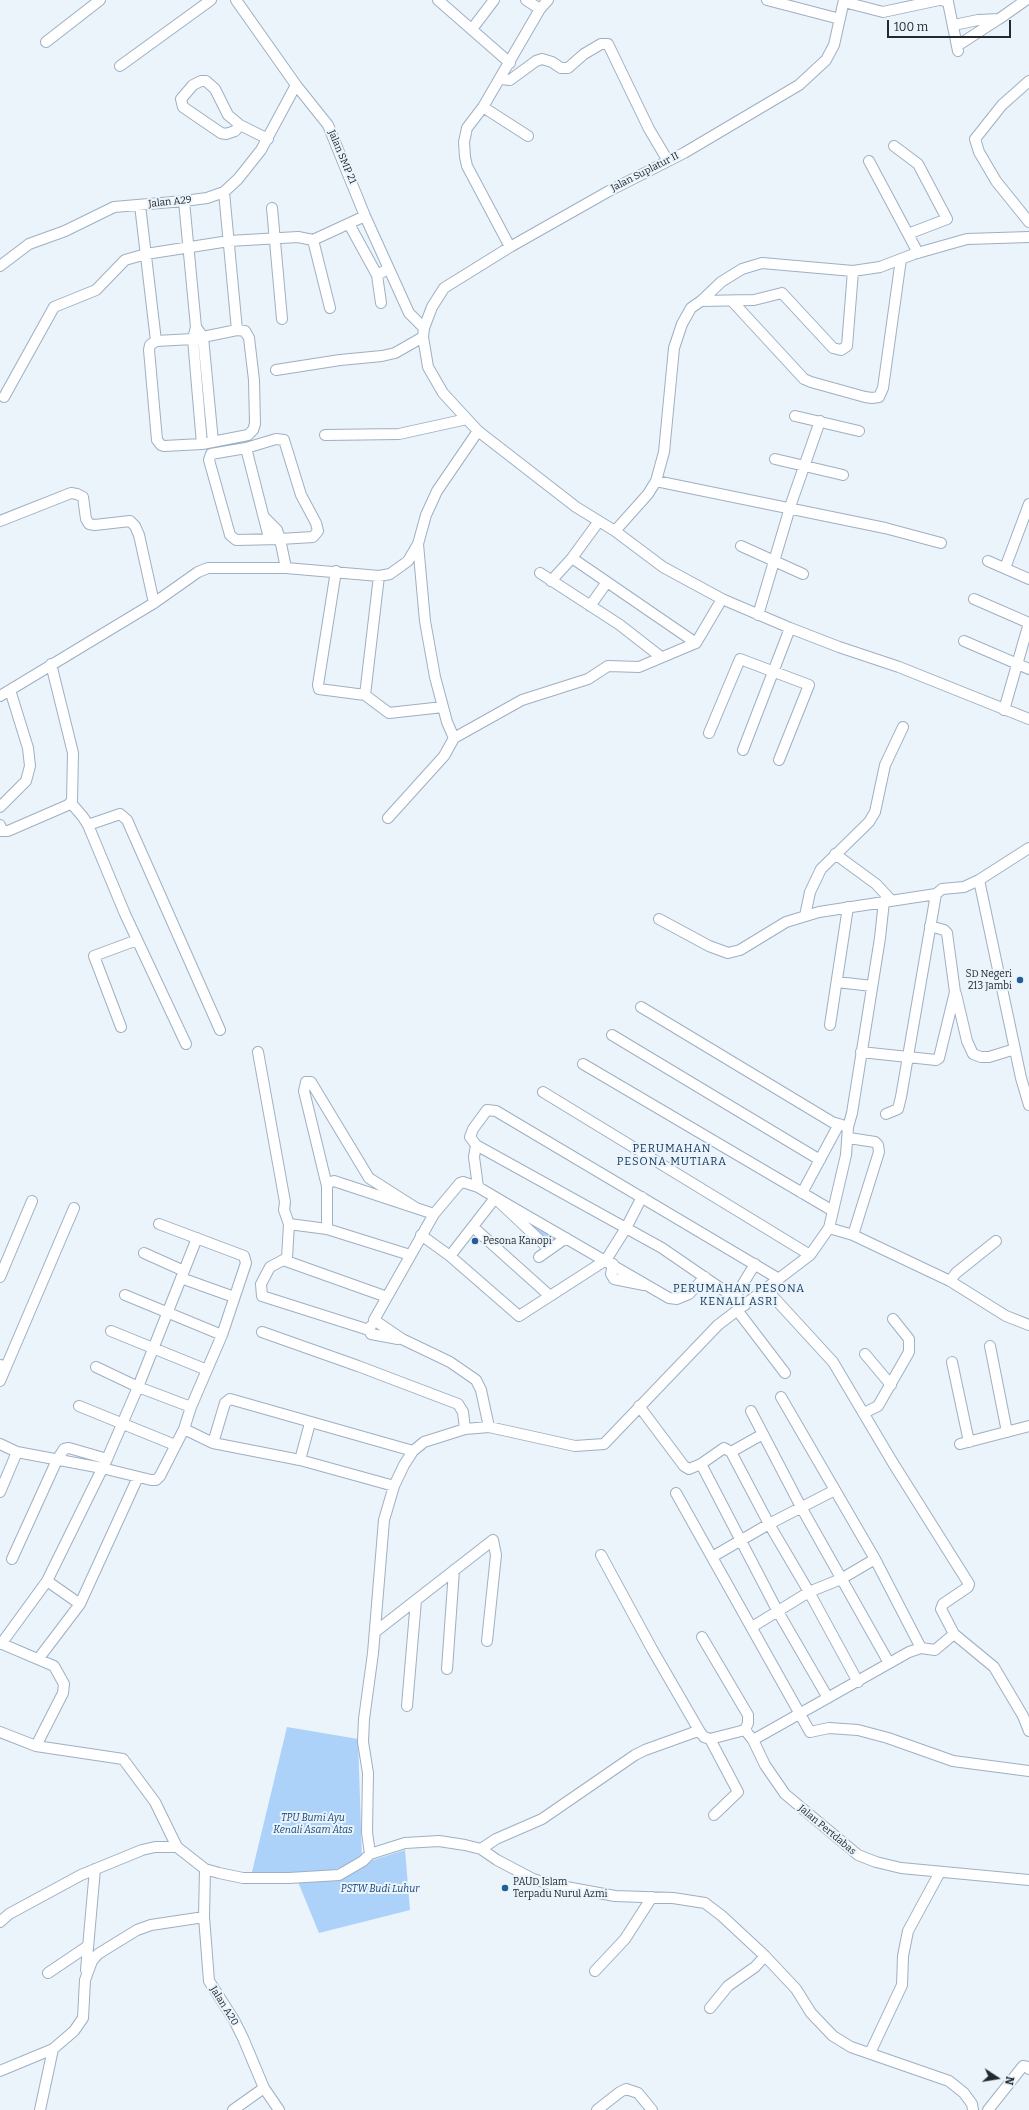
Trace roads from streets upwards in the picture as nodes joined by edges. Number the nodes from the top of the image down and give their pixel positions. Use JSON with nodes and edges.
{"nodes":[{"id":1,"x":100,"y":0,"type":"edge"},
{"id":2,"x":211,"y":0,"type":"edge"},
{"id":3,"x":236,"y":0,"type":"edge"},
{"id":4,"x":440,"y":0,"type":"edge"},
{"id":5,"x":494,"y":0,"type":"edge"},
{"id":6,"x":526,"y":0,"type":"edge"},
{"id":7,"x":548,"y":0,"type":"edge"},
{"id":8,"x":767,"y":0,"type":"edge"},
{"id":9,"x":940,"y":0,"type":"edge"},
{"id":10,"x":1026,"y":0,"type":"edge"},
{"id":11,"x":844,"y":1,"type":"edge"},
{"id":12,"x":540,"y":9,"type":"junction"},
{"id":13,"x":840,"y":19,"type":"junction"},
{"id":14,"x":999,"y":19,"type":"junction"},
{"id":15,"x":954,"y":26,"type":"junction"},
{"id":16,"x":472,"y":29,"type":"junction"},
{"id":17,"x":46,"y":42,"type":"dead end"},
{"id":18,"x":510,"y":63,"type":"junction"},
{"id":19,"x":120,"y":66,"type":"dead end"},
{"id":20,"x":501,"y":79,"type":"junction"},
{"id":21,"x":1029,"y":81,"type":"edge"},
{"id":22,"x":296,"y":85,"type":"junction"},
{"id":23,"x":483,"y":107,"type":"junction"},
{"id":24,"x":240,"y":125,"type":"junction"},
{"id":25,"x":528,"y":136,"type":"dead end"},
{"id":26,"x":268,"y":139,"type":"junction"},
{"id":27,"x":894,"y":146,"type":"dead end"},
{"id":28,"x":668,"y":161,"type":"junction"},
{"id":29,"x":869,"y":161,"type":"dead end"},
{"id":30,"x":224,"y":192,"type":"junction"},
{"id":31,"x":184,"y":201,"type":"junction"},
{"id":32,"x":140,"y":205,"type":"junction"},
{"id":33,"x":272,"y":208,"type":"dead end"},
{"id":34,"x":365,"y":216,"type":"junction"},
{"id":35,"x":1029,"y":222,"type":"edge"},
{"id":36,"x":349,"y":224,"type":"junction"},
{"id":37,"x":908,"y":234,"type":"junction"},
{"id":38,"x":1029,"y":237,"type":"edge"},
{"id":39,"x":275,"y":239,"type":"junction"},
{"id":40,"x":313,"y":240,"type":"junction"},
{"id":41,"x":229,"y":241,"type":"junction"},
{"id":42,"x":510,"y":247,"type":"junction"},
{"id":43,"x":188,"y":248,"type":"junction"},
{"id":44,"x":918,"y":253,"type":"junction"},
{"id":45,"x":146,"y":254,"type":"junction"},
{"id":46,"x":901,"y":260,"type":"junction"},
{"id":47,"x":0,"y":266,"type":"edge"},
{"id":48,"x":388,"y":269,"type":"junction"},
{"id":49,"x":853,"y":271,"type":"junction"},
{"id":50,"x":377,"y":275,"type":"junction"},
{"id":51,"x":701,"y":301,"type":"junction"},
{"id":52,"x":732,"y":301,"type":"junction"},
{"id":53,"x":381,"y":303,"type":"dead end"},
{"id":54,"x":330,"y":308,"type":"dead end"},
{"id":55,"x":282,"y":319,"type":"dead end"},
{"id":56,"x":237,"y":330,"type":"junction"},
{"id":57,"x":423,"y":332,"type":"junction"},
{"id":58,"x":198,"y":338,"type":"junction"},
{"id":59,"x":156,"y":341,"type":"junction"},
{"id":60,"x":276,"y":370,"type":"dead end"},
{"id":61,"x":4,"y":397,"type":"dead end"},
{"id":62,"x":795,"y":416,"type":"dead end"},
{"id":63,"x":467,"y":419,"type":"junction"},
{"id":64,"x":823,"y":421,"type":"junction"},
{"id":65,"x":478,"y":431,"type":"junction"},
{"id":66,"x":859,"y":431,"type":"dead end"},
{"id":67,"x":325,"y":435,"type":"dead end"},
{"id":68,"x":213,"y":442,"type":"junction"},
{"id":69,"x":202,"y":444,"type":"junction"},
{"id":70,"x":246,"y":448,"type":"junction"},
{"id":71,"x":775,"y":459,"type":"dead end"},
{"id":72,"x":807,"y":467,"type":"junction"},
{"id":73,"x":844,"y":475,"type":"dead end"},
{"id":74,"x":656,"y":481,"type":"junction"},
{"id":75,"x":1029,"y":504,"type":"edge"},
{"id":76,"x":791,"y":509,"type":"junction"},
{"id":77,"x":264,"y":517,"type":"junction"},
{"id":78,"x":0,"y":521,"type":"edge"},
{"id":79,"x":599,"y":521,"type":"junction"},
{"id":80,"x":615,"y":531,"type":"junction"},
{"id":81,"x":269,"y":538,"type":"junction"},
{"id":82,"x":280,"y":539,"type":"junction"},
{"id":83,"x":941,"y":543,"type":"dead end"},
{"id":84,"x":418,"y":544,"type":"junction"},
{"id":85,"x":741,"y":546,"type":"dead end"},
{"id":86,"x":572,"y":558,"type":"junction"},
{"id":87,"x":988,"y":561,"type":"dead end"},
{"id":88,"x":774,"y":562,"type":"junction"},
{"id":89,"x":286,"y":568,"type":"junction"},
{"id":90,"x":1005,"y":568,"type":"junction"},
{"id":91,"x":336,"y":572,"type":"junction"},
{"id":92,"x":540,"y":573,"type":"dead end"},
{"id":93,"x":803,"y":574,"type":"dead end"},
{"id":94,"x":379,"y":576,"type":"junction"},
{"id":95,"x":1029,"y":579,"type":"edge"},
{"id":96,"x":551,"y":581,"type":"junction"},
{"id":97,"x":607,"y":582,"type":"junction"},
{"id":98,"x":722,"y":599,"type":"junction"},
{"id":99,"x":974,"y":599,"type":"dead end"},
{"id":100,"x":154,"y":603,"type":"junction"},
{"id":101,"x":590,"y":606,"type":"junction"},
{"id":102,"x":758,"y":615,"type":"junction"},
{"id":103,"x":1029,"y":623,"type":"edge"},
{"id":104,"x":790,"y":628,"type":"junction"},
{"id":105,"x":964,"y":641,"type":"dead end"},
{"id":106,"x":696,"y":644,"type":"junction"},
{"id":107,"x":661,"y":657,"type":"junction"},
{"id":108,"x":51,"y":664,"type":"junction"},
{"id":109,"x":1017,"y":664,"type":"junction"},
{"id":110,"x":1029,"y":669,"type":"edge"},
{"id":111,"x":773,"y":672,"type":"junction"},
{"id":112,"x":10,"y":690,"type":"junction"},
{"id":113,"x":365,"y":695,"type":"junction"},
{"id":114,"x":0,"y":696,"type":"edge"},
{"id":115,"x":443,"y":707,"type":"junction"},
{"id":116,"x":1004,"y":710,"type":"junction"},
{"id":117,"x":1029,"y":719,"type":"edge"},
{"id":118,"x":903,"y":727,"type":"dead end"},
{"id":119,"x":708,"y":733,"type":"dead end"},
{"id":120,"x":454,"y":738,"type":"junction"},
{"id":121,"x":742,"y":750,"type":"dead end"},
{"id":122,"x":779,"y":760,"type":"dead end"},
{"id":123,"x":71,"y":803,"type":"junction"},
{"id":124,"x":0,"y":807,"type":"edge"},
{"id":125,"x":388,"y":818,"type":"dead end"},
{"id":126,"x":0,"y":825,"type":"edge"},
{"id":127,"x":88,"y":825,"type":"junction"},
{"id":128,"x":1029,"y":848,"type":"edge"},
{"id":129,"x":836,"y":854,"type":"junction"},
{"id":130,"x":979,"y":880,"type":"junction"},
{"id":131,"x":936,"y":894,"type":"junction"},
{"id":132,"x":887,"y":900,"type":"junction"},
{"id":133,"x":848,"y":907,"type":"junction"},
{"id":134,"x":805,"y":916,"type":"junction"},
{"id":135,"x":658,"y":919,"type":"dead end"},
{"id":136,"x":930,"y":926,"type":"junction"},
{"id":137,"x":137,"y":940,"type":"junction"},
{"id":138,"x":837,"y":982,"type":"junction"},
{"id":139,"x":872,"y":986,"type":"junction"},
{"id":140,"x":955,"y":992,"type":"junction"},
{"id":141,"x":642,"y":1007,"type":"dead end"},
{"id":142,"x":830,"y":1024,"type":"dead end"},
{"id":143,"x":121,"y":1027,"type":"dead end"},
{"id":144,"x":220,"y":1030,"type":"dead end"},
{"id":145,"x":612,"y":1035,"type":"dead end"},
{"id":146,"x":186,"y":1044,"type":"dead end"},
{"id":147,"x":1015,"y":1049,"type":"junction"},
{"id":148,"x":258,"y":1052,"type":"dead end"},
{"id":149,"x":861,"y":1052,"type":"junction"},
{"id":150,"x":908,"y":1057,"type":"junction"},
{"id":151,"x":583,"y":1064,"type":"dead end"},
{"id":152,"x":543,"y":1092,"type":"dead end"},
{"id":153,"x":1029,"y":1105,"type":"edge"},
{"id":154,"x":886,"y":1114,"type":"dead end"},
{"id":155,"x":844,"y":1125,"type":"junction"},
{"id":156,"x":849,"y":1138,"type":"junction"},
{"id":157,"x":476,"y":1145,"type":"junction"},
{"id":158,"x":820,"y":1160,"type":"junction"},
{"id":159,"x":328,"y":1186,"type":"junction"},
{"id":160,"x":478,"y":1186,"type":"junction"},
{"id":161,"x":802,"y":1193,"type":"junction"},
{"id":162,"x":642,"y":1197,"type":"junction"},
{"id":163,"x":495,"y":1198,"type":"junction"},
{"id":164,"x":32,"y":1201,"type":"dead end"},
{"id":165,"x":74,"y":1208,"type":"dead end"},
{"id":166,"x":416,"y":1208,"type":"junction"},
{"id":167,"x":833,"y":1211,"type":"junction"},
{"id":168,"x":434,"y":1214,"type":"junction"},
{"id":169,"x":159,"y":1224,"type":"dead end"},
{"id":170,"x":288,"y":1224,"type":"junction"},
{"id":171,"x":473,"y":1227,"type":"junction"},
{"id":172,"x":626,"y":1228,"type":"junction"},
{"id":173,"x":829,"y":1228,"type":"junction"},
{"id":174,"x":327,"y":1229,"type":"junction"},
{"id":175,"x":422,"y":1235,"type":"junction"},
{"id":176,"x":853,"y":1235,"type":"junction"},
{"id":177,"x":196,"y":1238,"type":"junction"},
{"id":178,"x":566,"y":1238,"type":"junction"},
{"id":179,"x":996,"y":1241,"type":"dead end"},
{"id":180,"x":549,"y":1249,"type":"junction"},
{"id":181,"x":144,"y":1253,"type":"dead end"},
{"id":182,"x":410,"y":1255,"type":"junction"},
{"id":183,"x":810,"y":1255,"type":"junction"},
{"id":184,"x":450,"y":1256,"type":"junction"},
{"id":185,"x":539,"y":1257,"type":"dead end"},
{"id":186,"x":286,"y":1261,"type":"junction"},
{"id":187,"x":609,"y":1262,"type":"junction"},
{"id":188,"x":755,"y":1264,"type":"junction"},
{"id":189,"x":183,"y":1274,"type":"junction"},
{"id":190,"x":0,"y":1277,"type":"edge"},
{"id":191,"x":706,"y":1277,"type":"junction"},
{"id":192,"x":779,"y":1279,"type":"junction"},
{"id":193,"x":950,"y":1281,"type":"junction"},
{"id":194,"x":766,"y":1289,"type":"junction"},
{"id":195,"x":125,"y":1295,"type":"dead end"},
{"id":196,"x":550,"y":1296,"type":"junction"},
{"id":197,"x":234,"y":1297,"type":"junction"},
{"id":198,"x":387,"y":1297,"type":"junction"},
{"id":199,"x":734,"y":1297,"type":"junction"},
{"id":200,"x":741,"y":1308,"type":"junction"},
{"id":201,"x":167,"y":1313,"type":"junction"},
{"id":202,"x":374,"y":1320,"type":"junction"},
{"id":203,"x":894,"y":1320,"type":"dead end"},
{"id":204,"x":1029,"y":1325,"type":"edge"},
{"id":205,"x":369,"y":1330,"type":"junction"},
{"id":206,"x":111,"y":1331,"type":"dead end"},
{"id":207,"x":262,"y":1332,"type":"dead end"},
{"id":208,"x":222,"y":1335,"type":"junction"},
{"id":209,"x":402,"y":1339,"type":"junction"},
{"id":210,"x":990,"y":1346,"type":"dead end"},
{"id":211,"x":153,"y":1349,"type":"junction"},
{"id":212,"x":865,"y":1354,"type":"dead end"},
{"id":213,"x":952,"y":1362,"type":"dead end"},
{"id":214,"x":3,"y":1366,"type":"edge"},
{"id":215,"x":96,"y":1367,"type":"dead end"},
{"id":216,"x":207,"y":1370,"type":"junction"},
{"id":217,"x":785,"y":1373,"type":"dead end"},
{"id":218,"x":0,"y":1381,"type":"edge"},
{"id":219,"x":891,"y":1385,"type":"junction"},
{"id":220,"x":138,"y":1388,"type":"junction"},
{"id":221,"x":781,"y":1397,"type":"dead end"},
{"id":222,"x":79,"y":1406,"type":"dead end"},
{"id":223,"x":639,"y":1406,"type":"junction"},
{"id":224,"x":191,"y":1407,"type":"junction"},
{"id":225,"x":751,"y":1411,"type":"dead end"},
{"id":226,"x":864,"y":1413,"type":"junction"},
{"id":227,"x":310,"y":1423,"type":"junction"},
{"id":228,"x":122,"y":1424,"type":"junction"},
{"id":229,"x":1029,"y":1426,"type":"edge"},
{"id":230,"x":489,"y":1427,"type":"junction"},
{"id":231,"x":184,"y":1429,"type":"junction"},
{"id":232,"x":465,"y":1429,"type":"junction"},
{"id":233,"x":1007,"y":1432,"type":"junction"},
{"id":234,"x":763,"y":1434,"type":"junction"},
{"id":235,"x":213,"y":1443,"type":"junction"},
{"id":236,"x":0,"y":1444,"type":"edge"},
{"id":237,"x":175,"y":1445,"type":"junction"},
{"id":238,"x":413,"y":1451,"type":"junction"},
{"id":239,"x":17,"y":1452,"type":"junction"},
{"id":240,"x":732,"y":1452,"type":"junction"},
{"id":241,"x":57,"y":1460,"type":"junction"},
{"id":242,"x":300,"y":1460,"type":"junction"},
{"id":243,"x":105,"y":1463,"type":"junction"},
{"id":244,"x":701,"y":1464,"type":"junction"},
{"id":245,"x":138,"y":1477,"type":"junction"},
{"id":246,"x":394,"y":1486,"type":"junction"},
{"id":247,"x":835,"y":1490,"type":"junction"},
{"id":248,"x":0,"y":1492,"type":"edge"},
{"id":249,"x":676,"y":1493,"type":"dead end"},
{"id":250,"x":801,"y":1507,"type":"junction"},
{"id":251,"x":769,"y":1524,"type":"junction"},
{"id":252,"x":740,"y":1542,"type":"junction"},
{"id":253,"x":601,"y":1555,"type":"dead end"},
{"id":254,"x":712,"y":1557,"type":"junction"},
{"id":255,"x":12,"y":1559,"type":"dead end"},
{"id":256,"x":875,"y":1559,"type":"junction"},
{"id":257,"x":454,"y":1570,"type":"junction"},
{"id":258,"x":841,"y":1579,"type":"junction"},
{"id":259,"x":47,"y":1581,"type":"junction"},
{"id":260,"x":809,"y":1592,"type":"junction"},
{"id":261,"x":416,"y":1600,"type":"junction"},
{"id":262,"x":80,"y":1604,"type":"junction"},
{"id":263,"x":777,"y":1610,"type":"junction"},
{"id":264,"x":752,"y":1627,"type":"junction"},
{"id":265,"x":375,"y":1632,"type":"junction"},
{"id":266,"x":954,"y":1634,"type":"junction"},
{"id":267,"x":702,"y":1637,"type":"dead end"},
{"id":268,"x":487,"y":1641,"type":"dead end"},
{"id":269,"x":1,"y":1643,"type":"edge"},
{"id":270,"x":921,"y":1648,"type":"junction"},
{"id":271,"x":39,"y":1658,"type":"junction"},
{"id":272,"x":889,"y":1663,"type":"junction"},
{"id":273,"x":447,"y":1669,"type":"dead end"},
{"id":274,"x":858,"y":1682,"type":"junction"},
{"id":275,"x":828,"y":1698,"type":"junction"},
{"id":276,"x":408,"y":1706,"type":"dead end"},
{"id":277,"x":800,"y":1713,"type":"junction"},
{"id":278,"x":745,"y":1730,"type":"junction"},
{"id":279,"x":1029,"y":1731,"type":"edge"},
{"id":280,"x":0,"y":1732,"type":"edge"},
{"id":281,"x":700,"y":1732,"type":"junction"},
{"id":282,"x":710,"y":1739,"type":"junction"},
{"id":283,"x":753,"y":1740,"type":"junction"},
{"id":284,"x":36,"y":1746,"type":"junction"},
{"id":285,"x":1029,"y":1771,"type":"edge"},
{"id":286,"x":714,"y":1815,"type":"dead end"},
{"id":287,"x":177,"y":1847,"type":"junction"},
{"id":288,"x":481,"y":1849,"type":"junction"},
{"id":289,"x":370,"y":1854,"type":"junction"},
{"id":290,"x":95,"y":1869,"type":"junction"},
{"id":291,"x":205,"y":1869,"type":"junction"},
{"id":292,"x":940,"y":1872,"type":"junction"},
{"id":293,"x":1029,"y":1880,"type":"edge"},
{"id":294,"x":652,"y":1897,"type":"junction"},
{"id":295,"x":204,"y":1917,"type":"junction"},
{"id":296,"x":0,"y":1922,"type":"edge"},
{"id":297,"x":88,"y":1946,"type":"junction"},
{"id":298,"x":765,"y":1956,"type":"junction"},
{"id":299,"x":595,"y":1971,"type":"dead end"},
{"id":300,"x":48,"y":1973,"type":"dead end"},
{"id":301,"x":85,"y":1980,"type":"junction"},
{"id":302,"x":710,"y":2008,"type":"dead end"},
{"id":303,"x":53,"y":2049,"type":"junction"},
{"id":304,"x":870,"y":2053,"type":"junction"},
{"id":305,"x":1029,"y":2069,"type":"edge"},
{"id":306,"x":0,"y":2071,"type":"edge"},
{"id":307,"x":264,"y":2088,"type":"junction"},
{"id":308,"x":40,"y":2110,"type":"edge"},
{"id":309,"x":233,"y":2110,"type":"edge"},
{"id":310,"x":279,"y":2110,"type":"edge"},
{"id":311,"x":597,"y":2110,"type":"edge"},
{"id":312,"x":652,"y":2110,"type":"edge"},
{"id":313,"x":973,"y":2110,"type":"edge"},
{"id":314,"x":988,"y":2110,"type":"edge"}],
"edges":[{"from":1,"to":17,"type":"street"},
{"from":2,"to":19,"type":"street"},
{"from":3,"to":22,"type":"street","name":"Jalan SMP 21"},
{"from":4,"to":16,"type":"street"},
{"from":5,"to":16,"type":"street"},
{"from":6,"to":12,"type":"street"},
{"from":7,"to":12,"type":"street"},
{"from":8,"to":13,"type":"street"},
{"from":9,"to":11,"type":"street"},
{"from":9,"to":15,"type":"street"},
{"from":10,"to":14,"type":"street"},
{"from":11,"to":13,"type":"street","name":"Jalan Suplatur II"},
{"from":12,"to":18,"type":"street"},
{"from":13,"to":28,"type":"street","name":"Jalan Suplatur II"},
{"from":14,"to":15,"type":"street"},
{"from":14,"to":15,"type":"street"},
{"from":16,"to":18,"type":"street"},
{"from":18,"to":20,"type":"street"},
{"from":20,"to":23,"type":"street"},
{"from":20,"to":28,"type":"street"},
{"from":21,"to":35,"type":"street"},
{"from":22,"to":26,"type":"street","name":"Jalan A29"},
{"from":22,"to":34,"type":"street","name":"Jalan SMP 21"},
{"from":23,"to":25,"type":"street"},
{"from":23,"to":42,"type":"street"},
{"from":24,"to":24,"type":"street"},
{"from":24,"to":26,"type":"street"},
{"from":26,"to":30,"type":"street","name":"Jalan A29"},
{"from":27,"to":37,"type":"street"},
{"from":28,"to":42,"type":"street","name":"Jalan Suplatur II"},
{"from":29,"to":37,"type":"street"},
{"from":30,"to":31,"type":"street","name":"Jalan A29"},
{"from":30,"to":41,"type":"street"},
{"from":31,"to":32,"type":"street","name":"Jalan A29"},
{"from":31,"to":43,"type":"street"},
{"from":32,"to":45,"type":"street"},
{"from":32,"to":47,"type":"street","name":"Jalan A29"},
{"from":33,"to":39,"type":"street"},
{"from":34,"to":36,"type":"street"},
{"from":34,"to":48,"type":"street","name":"Jalan SMP 21"},
{"from":36,"to":40,"type":"street"},
{"from":36,"to":50,"type":"street"},
{"from":37,"to":44,"type":"street"},
{"from":38,"to":44,"type":"street"},
{"from":39,"to":40,"type":"street"},
{"from":39,"to":41,"type":"street"},
{"from":39,"to":55,"type":"street"},
{"from":40,"to":54,"type":"street"},
{"from":41,"to":43,"type":"street"},
{"from":41,"to":56,"type":"street"},
{"from":42,"to":57,"type":"street","name":"Jalan Suplatur II"},
{"from":43,"to":45,"type":"street"},
{"from":43,"to":58,"type":"street"},
{"from":44,"to":46,"type":"street"},
{"from":45,"to":59,"type":"street"},
{"from":45,"to":61,"type":"street"},
{"from":46,"to":49,"type":"street"},
{"from":46,"to":52,"type":"street"},
{"from":48,"to":50,"type":"street"},
{"from":48,"to":57,"type":"street","name":"Jalan SMP 21"},
{"from":49,"to":51,"type":"street"},
{"from":49,"to":52,"type":"street"},
{"from":50,"to":53,"type":"street"},
{"from":51,"to":52,"type":"street"},
{"from":51,"to":74,"type":"street"},
{"from":56,"to":58,"type":"street"},
{"from":56,"to":68,"type":"street"},
{"from":57,"to":60,"type":"street"},
{"from":57,"to":63,"type":"street"},
{"from":58,"to":59,"type":"street"},
{"from":58,"to":68,"type":"street"},
{"from":58,"to":69,"type":"street"},
{"from":59,"to":69,"type":"street"},
{"from":62,"to":64,"type":"street"},
{"from":63,"to":65,"type":"street"},
{"from":63,"to":67,"type":"street"},
{"from":64,"to":66,"type":"street"},
{"from":64,"to":72,"type":"street"},
{"from":65,"to":79,"type":"street"},
{"from":65,"to":84,"type":"street"},
{"from":68,"to":69,"type":"street"},
{"from":70,"to":77,"type":"street"},
{"from":70,"to":81,"type":"street"},
{"from":70,"to":82,"type":"street"},
{"from":71,"to":72,"type":"street"},
{"from":72,"to":73,"type":"street"},
{"from":72,"to":76,"type":"street"},
{"from":74,"to":76,"type":"street"},
{"from":74,"to":80,"type":"street"},
{"from":75,"to":90,"type":"street"},
{"from":76,"to":83,"type":"street"},
{"from":76,"to":88,"type":"street"},
{"from":77,"to":81,"type":"street"},
{"from":77,"to":82,"type":"street"},
{"from":78,"to":100,"type":"street"},
{"from":79,"to":80,"type":"street"},
{"from":79,"to":86,"type":"street"},
{"from":80,"to":98,"type":"street"},
{"from":81,"to":82,"type":"street"},
{"from":82,"to":89,"type":"street"},
{"from":84,"to":94,"type":"street"},
{"from":84,"to":115,"type":"street"},
{"from":85,"to":88,"type":"street"},
{"from":86,"to":96,"type":"street"},
{"from":86,"to":97,"type":"street"},
{"from":87,"to":90,"type":"street"},
{"from":88,"to":93,"type":"street"},
{"from":88,"to":102,"type":"street"},
{"from":89,"to":91,"type":"street"},
{"from":89,"to":100,"type":"street"},
{"from":90,"to":95,"type":"street"},
{"from":91,"to":94,"type":"street"},
{"from":91,"to":113,"type":"street"},
{"from":92,"to":96,"type":"street"},
{"from":94,"to":113,"type":"street"},
{"from":96,"to":101,"type":"street"},
{"from":97,"to":101,"type":"street"},
{"from":97,"to":106,"type":"street"},
{"from":98,"to":102,"type":"street"},
{"from":98,"to":106,"type":"street"},
{"from":99,"to":103,"type":"street"},
{"from":100,"to":108,"type":"street"},
{"from":101,"to":107,"type":"street"},
{"from":102,"to":104,"type":"street"},
{"from":103,"to":109,"type":"street"},
{"from":104,"to":111,"type":"street"},
{"from":104,"to":116,"type":"street"},
{"from":105,"to":109,"type":"street"},
{"from":106,"to":107,"type":"street"},
{"from":107,"to":120,"type":"street"},
{"from":108,"to":112,"type":"street"},
{"from":108,"to":123,"type":"street"},
{"from":109,"to":110,"type":"street"},
{"from":109,"to":116,"type":"street"},
{"from":111,"to":119,"type":"street"},
{"from":111,"to":121,"type":"street"},
{"from":111,"to":122,"type":"street"},
{"from":112,"to":114,"type":"street"},
{"from":112,"to":124,"type":"street"},
{"from":113,"to":115,"type":"street"},
{"from":115,"to":120,"type":"street"},
{"from":116,"to":117,"type":"street"},
{"from":118,"to":129,"type":"street"},
{"from":120,"to":125,"type":"street"},
{"from":123,"to":126,"type":"street"},
{"from":123,"to":127,"type":"street"},
{"from":127,"to":137,"type":"street"},
{"from":127,"to":144,"type":"street"},
{"from":128,"to":130,"type":"street"},
{"from":129,"to":132,"type":"street"},
{"from":129,"to":134,"type":"street"},
{"from":130,"to":131,"type":"street"},
{"from":130,"to":147,"type":"street"},
{"from":131,"to":132,"type":"street"},
{"from":131,"to":136,"type":"street"},
{"from":132,"to":133,"type":"street"},
{"from":132,"to":139,"type":"street"},
{"from":133,"to":134,"type":"street"},
{"from":133,"to":138,"type":"street"},
{"from":134,"to":135,"type":"street"},
{"from":136,"to":140,"type":"street"},
{"from":136,"to":150,"type":"street"},
{"from":137,"to":143,"type":"street"},
{"from":137,"to":146,"type":"street"},
{"from":138,"to":139,"type":"street"},
{"from":138,"to":142,"type":"street"},
{"from":139,"to":149,"type":"street"},
{"from":140,"to":147,"type":"street"},
{"from":140,"to":150,"type":"street"},
{"from":141,"to":155,"type":"street"},
{"from":145,"to":158,"type":"street"},
{"from":147,"to":153,"type":"street"},
{"from":148,"to":170,"type":"street"},
{"from":149,"to":150,"type":"street"},
{"from":149,"to":155,"type":"street"},
{"from":150,"to":154,"type":"street"},
{"from":151,"to":161,"type":"street"},
{"from":152,"to":183,"type":"street"},
{"from":155,"to":156,"type":"street"},
{"from":155,"to":158,"type":"street"},
{"from":156,"to":167,"type":"street"},
{"from":156,"to":176,"type":"street"},
{"from":157,"to":160,"type":"street"},
{"from":157,"to":162,"type":"street"},
{"from":157,"to":172,"type":"street"},
{"from":158,"to":161,"type":"street"},
{"from":159,"to":166,"type":"street"},
{"from":159,"to":166,"type":"street"},
{"from":159,"to":174,"type":"street"},
{"from":160,"to":163,"type":"street"},
{"from":160,"to":168,"type":"street"},
{"from":161,"to":167,"type":"street"},
{"from":162,"to":172,"type":"street"},
{"from":162,"to":188,"type":"street"},
{"from":163,"to":171,"type":"street"},
{"from":163,"to":178,"type":"street"},
{"from":163,"to":180,"type":"street"},
{"from":164,"to":190,"type":"street"},
{"from":165,"to":214,"type":"street"},
{"from":166,"to":168,"type":"street"},
{"from":167,"to":173,"type":"street"},
{"from":168,"to":175,"type":"street"},
{"from":169,"to":177,"type":"street"},
{"from":170,"to":174,"type":"street"},
{"from":170,"to":186,"type":"street"},
{"from":171,"to":184,"type":"street"},
{"from":171,"to":196,"type":"street"},
{"from":172,"to":187,"type":"street"},
{"from":172,"to":191,"type":"street"},
{"from":173,"to":176,"type":"street"},
{"from":173,"to":183,"type":"street"},
{"from":174,"to":182,"type":"street"},
{"from":175,"to":182,"type":"street"},
{"from":175,"to":184,"type":"street"},
{"from":176,"to":193,"type":"street"},
{"from":177,"to":189,"type":"street"},
{"from":177,"to":197,"type":"street"},
{"from":178,"to":180,"type":"street"},
{"from":178,"to":187,"type":"street"},
{"from":179,"to":193,"type":"street"},
{"from":180,"to":185,"type":"street"},
{"from":181,"to":189,"type":"street"},
{"from":182,"to":198,"type":"street"},
{"from":183,"to":192,"type":"street"},
{"from":184,"to":196,"type":"street"},
{"from":186,"to":198,"type":"street"},
{"from":186,"to":205,"type":"street"},
{"from":187,"to":191,"type":"street"},
{"from":187,"to":196,"type":"street"},
{"from":188,"to":192,"type":"street"},
{"from":188,"to":199,"type":"street"},
{"from":189,"to":197,"type":"street"},
{"from":189,"to":201,"type":"street"},
{"from":191,"to":199,"type":"street"},
{"from":192,"to":194,"type":"street"},
{"from":193,"to":204,"type":"street"},
{"from":194,"to":200,"type":"street"},
{"from":194,"to":226,"type":"street"},
{"from":195,"to":201,"type":"street"},
{"from":197,"to":208,"type":"street"},
{"from":198,"to":202,"type":"street"},
{"from":199,"to":200,"type":"street"},
{"from":200,"to":217,"type":"street"},
{"from":200,"to":223,"type":"street"},
{"from":201,"to":208,"type":"street"},
{"from":201,"to":211,"type":"street"},
{"from":202,"to":205,"type":"street"},
{"from":202,"to":209,"type":"street"},
{"from":203,"to":219,"type":"street"},
{"from":205,"to":209,"type":"street"},
{"from":206,"to":211,"type":"street"},
{"from":207,"to":232,"type":"street"},
{"from":208,"to":216,"type":"street"},
{"from":209,"to":230,"type":"street"},
{"from":210,"to":233,"type":"street"},
{"from":211,"to":216,"type":"street"},
{"from":211,"to":220,"type":"street"},
{"from":212,"to":219,"type":"street"},
{"from":213,"to":233,"type":"street"},
{"from":214,"to":218,"type":"street"},
{"from":215,"to":220,"type":"street"},
{"from":216,"to":224,"type":"street"},
{"from":219,"to":226,"type":"street"},
{"from":220,"to":224,"type":"street"},
{"from":220,"to":228,"type":"street"},
{"from":221,"to":247,"type":"street"},
{"from":222,"to":228,"type":"street"},
{"from":223,"to":230,"type":"street"},
{"from":223,"to":244,"type":"street"},
{"from":224,"to":231,"type":"street"},
{"from":225,"to":234,"type":"street"},
{"from":226,"to":266,"type":"street"},
{"from":227,"to":235,"type":"street"},
{"from":227,"to":238,"type":"street"},
{"from":227,"to":242,"type":"street"},
{"from":228,"to":237,"type":"street"},
{"from":228,"to":243,"type":"street"},
{"from":229,"to":233,"type":"street"},
{"from":230,"to":232,"type":"street"},
{"from":231,"to":235,"type":"street"},
{"from":231,"to":237,"type":"street"},
{"from":232,"to":238,"type":"street"},
{"from":234,"to":240,"type":"street"},
{"from":234,"to":250,"type":"street"},
{"from":235,"to":242,"type":"street"},
{"from":236,"to":239,"type":"street"},
{"from":237,"to":245,"type":"street"},
{"from":238,"to":246,"type":"street"},
{"from":239,"to":241,"type":"street"},
{"from":239,"to":248,"type":"street"},
{"from":240,"to":244,"type":"street"},
{"from":240,"to":251,"type":"street"},
{"from":241,"to":243,"type":"street"},
{"from":241,"to":255,"type":"street"},
{"from":242,"to":246,"type":"street"},
{"from":243,"to":245,"type":"street"},
{"from":243,"to":259,"type":"street"},
{"from":244,"to":252,"type":"street"},
{"from":245,"to":262,"type":"street"},
{"from":246,"to":265,"type":"street"},
{"from":247,"to":250,"type":"street"},
{"from":247,"to":256,"type":"street"},
{"from":249,"to":254,"type":"street"},
{"from":250,"to":251,"type":"street"},
{"from":250,"to":258,"type":"street"},
{"from":251,"to":252,"type":"street"},
{"from":251,"to":260,"type":"street"},
{"from":252,"to":254,"type":"street"},
{"from":252,"to":263,"type":"street"},
{"from":253,"to":281,"type":"street"},
{"from":254,"to":264,"type":"street"},
{"from":256,"to":258,"type":"street"},
{"from":256,"to":270,"type":"street"},
{"from":257,"to":261,"type":"street"},
{"from":257,"to":268,"type":"street"},
{"from":257,"to":273,"type":"street"},
{"from":258,"to":260,"type":"street"},
{"from":258,"to":272,"type":"street"},
{"from":259,"to":262,"type":"street"},
{"from":259,"to":269,"type":"street"},
{"from":260,"to":263,"type":"street"},
{"from":260,"to":274,"type":"street"},
{"from":261,"to":265,"type":"street"},
{"from":261,"to":276,"type":"street"},
{"from":262,"to":271,"type":"street"},
{"from":263,"to":264,"type":"street"},
{"from":263,"to":275,"type":"street"},
{"from":264,"to":277,"type":"street"},
{"from":265,"to":289,"type":"street"},
{"from":266,"to":270,"type":"street"},
{"from":266,"to":279,"type":"street"},
{"from":267,"to":278,"type":"street"},
{"from":269,"to":271,"type":"street"},
{"from":270,"to":272,"type":"street"},
{"from":271,"to":284,"type":"street"},
{"from":272,"to":274,"type":"street"},
{"from":274,"to":275,"type":"street"},
{"from":275,"to":277,"type":"street"},
{"from":277,"to":283,"type":"street"},
{"from":277,"to":285,"type":"street"},
{"from":278,"to":282,"type":"street"},
{"from":278,"to":283,"type":"street","name":"Jalan Pertdabas"},
{"from":280,"to":284,"type":"street"},
{"from":281,"to":282,"type":"street"},
{"from":281,"to":288,"type":"street"},
{"from":282,"to":286,"type":"street"},
{"from":283,"to":292,"type":"street","name":"Jalan Pertdabas"},
{"from":284,"to":287,"type":"street"},
{"from":287,"to":290,"type":"street"},
{"from":287,"to":291,"type":"street"},
{"from":288,"to":289,"type":"street"},
{"from":288,"to":294,"type":"street"},
{"from":289,"to":291,"type":"street"},
{"from":290,"to":296,"type":"street"},
{"from":290,"to":297,"type":"street"},
{"from":291,"to":295,"type":"street","name":"Jalan A20"},
{"from":292,"to":293,"type":"street","name":"Jalan Pertdabas"},
{"from":292,"to":304,"type":"street"},
{"from":294,"to":298,"type":"street"},
{"from":294,"to":299,"type":"street"},
{"from":295,"to":301,"type":"street"},
{"from":295,"to":307,"type":"street","name":"Jalan A20"},
{"from":297,"to":300,"type":"street"},
{"from":297,"to":301,"type":"street"},
{"from":298,"to":302,"type":"street"},
{"from":298,"to":304,"type":"street"},
{"from":301,"to":303,"type":"street"},
{"from":303,"to":306,"type":"street"},
{"from":303,"to":308,"type":"street"},
{"from":304,"to":313,"type":"street"},
{"from":305,"to":314,"type":"street"},
{"from":307,"to":309,"type":"street"},
{"from":307,"to":310,"type":"street","name":"Jalan A20"},
{"from":311,"to":312,"type":"street"}]}
